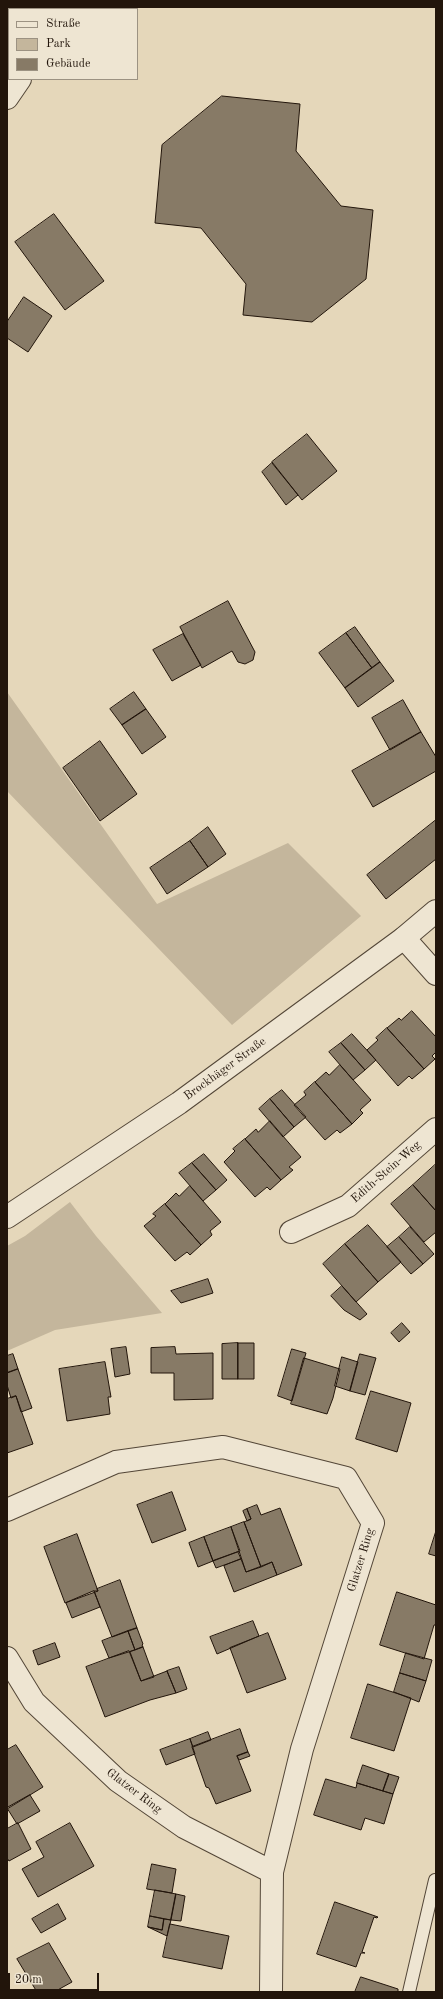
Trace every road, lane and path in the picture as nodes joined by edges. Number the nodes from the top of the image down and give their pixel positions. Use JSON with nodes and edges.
{"nodes":[{"id":1,"x":19,"y":80,"type":"edge"},
{"id":2,"x":7,"y":98,"type":"edge"},
{"id":3,"x":436,"y":911,"type":"edge"},
{"id":4,"x":404,"y":938,"type":"junction"},
{"id":5,"x":436,"y":974,"type":"edge"},
{"id":6,"x":436,"y":1129,"type":"edge"},
{"id":7,"x":7,"y":1216,"type":"edge"},
{"id":8,"x":291,"y":1232,"type":"dead end"},
{"id":9,"x":7,"y":1510,"type":"edge"},
{"id":10,"x":7,"y":1658,"type":"edge"},
{"id":11,"x":272,"y":1872,"type":"junction"},
{"id":12,"x":435,"y":1880,"type":"dead end"},
{"id":13,"x":271,"y":1992,"type":"edge"},
{"id":14,"x":409,"y":1992,"type":"edge"}],
"edges":[{"from":1,"to":2,"type":"street"},
{"from":3,"to":4,"type":"street","name":"Brockhäger Straße"},
{"from":4,"to":5,"type":"street"},
{"from":4,"to":7,"type":"street","name":"Brockhäger Straße"},
{"from":6,"to":8,"type":"street","name":"Edith-Stein-Weg"},
{"from":9,"to":11,"type":"street","name":"Glatzer Ring"},
{"from":10,"to":11,"type":"street","name":"Glatzer Ring"},
{"from":11,"to":13,"type":"street","name":"Glatzer Ring"},
{"from":12,"to":14,"type":"lane"}]}
